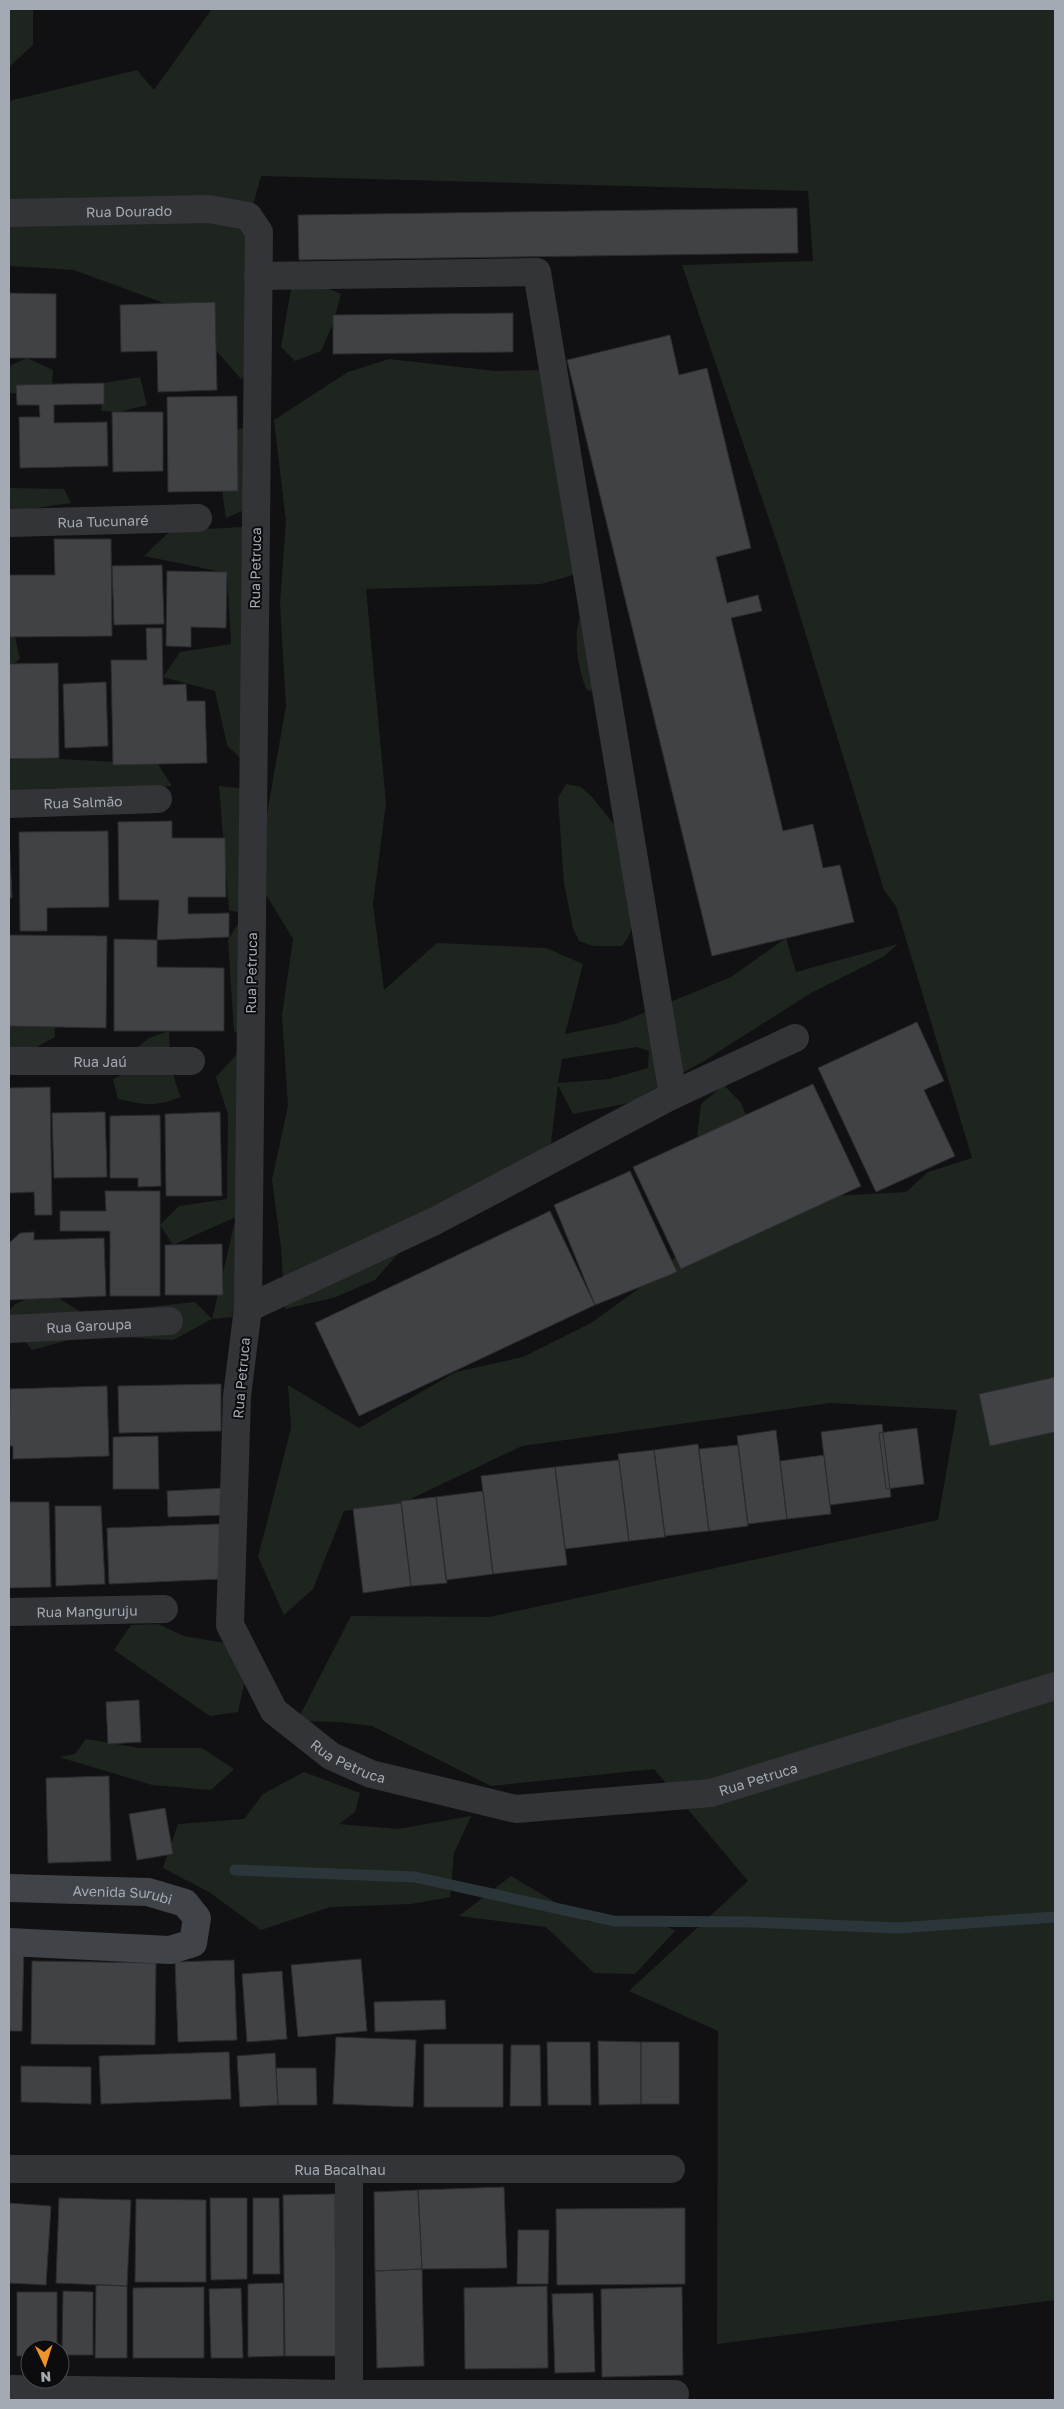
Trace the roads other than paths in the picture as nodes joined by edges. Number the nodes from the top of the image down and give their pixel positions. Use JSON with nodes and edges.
{"nodes":[{"id":1,"x":9,"y":213,"type":"edge"},
{"id":2,"x":248,"y":216,"type":"joint"},
{"id":3,"x":258,"y":276,"type":"junction"},
{"id":4,"x":198,"y":518,"type":"dead end"},
{"id":5,"x":9,"y":523,"type":"edge"},
{"id":6,"x":158,"y":799,"type":"dead end"},
{"id":7,"x":9,"y":804,"type":"edge"},
{"id":8,"x":795,"y":1038,"type":"dead end"},
{"id":9,"x":191,"y":1060,"type":"dead end"},
{"id":10,"x":9,"y":1061,"type":"edge"},
{"id":11,"x":674,"y":1095,"type":"junction"},
{"id":12,"x":248,"y":1308,"type":"junction"},
{"id":13,"x":169,"y":1321,"type":"dead end"},
{"id":14,"x":9,"y":1329,"type":"edge"},
{"id":15,"x":164,"y":1608,"type":"dead end"},
{"id":16,"x":9,"y":1612,"type":"edge"},
{"id":17,"x":1055,"y":1686,"type":"edge"},
{"id":18,"x":9,"y":1888,"type":"edge"},
{"id":19,"x":9,"y":1942,"type":"edge"},
{"id":20,"x":671,"y":2169,"type":"dead end"},
{"id":21,"x":9,"y":2170,"type":"edge"},
{"id":22,"x":348,"y":2171,"type":"junction"},
{"id":23,"x":9,"y":2389,"type":"edge"},
{"id":24,"x":675,"y":2394,"type":"dead end"},
{"id":25,"x":349,"y":2397,"type":"edge"}],
"edges":[{"from":1,"to":2,"type":"street","name":"Rua Dourado"},
{"from":2,"to":3,"type":"street","name":"Rua Petruca"},
{"from":3,"to":11,"type":"street"},
{"from":3,"to":12,"type":"street","name":"Rua Petruca"},
{"from":4,"to":5,"type":"street","name":"Rua Tucunaré"},
{"from":6,"to":7,"type":"street","name":"Rua Salmão"},
{"from":8,"to":11,"type":"street"},
{"from":9,"to":10,"type":"street","name":"Rua Jaú"},
{"from":11,"to":12,"type":"street"},
{"from":12,"to":17,"type":"street","name":"Rua Petruca"},
{"from":13,"to":14,"type":"street","name":"Rua Garoupa"},
{"from":15,"to":16,"type":"street","name":"Rua Manguruju"},
{"from":18,"to":19,"type":"street","name":"Avenida Surubi"},
{"from":20,"to":22,"type":"street","name":"Rua Bacalhau"},
{"from":21,"to":22,"type":"street","name":"Rua Bacalhau"},
{"from":22,"to":25,"type":"street"},
{"from":23,"to":25,"type":"street"},
{"from":24,"to":25,"type":"street"}]}
